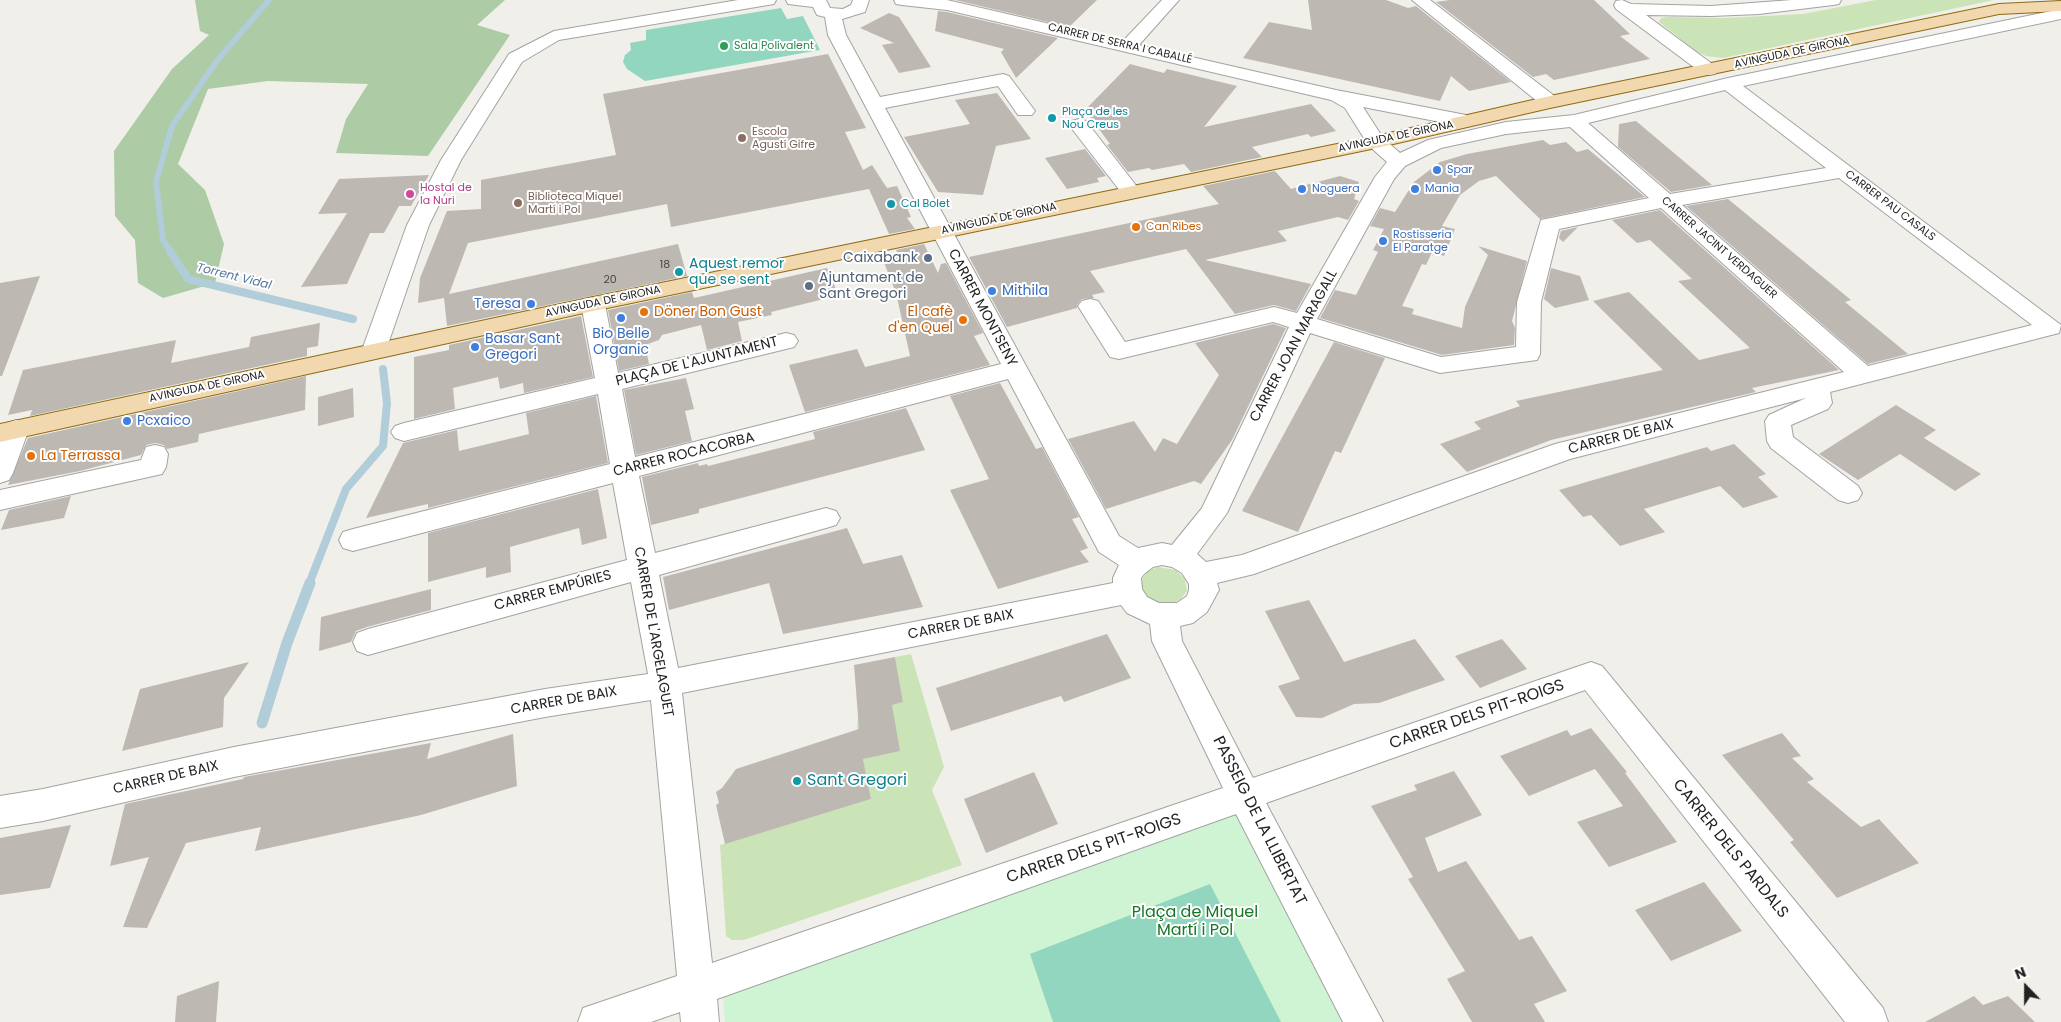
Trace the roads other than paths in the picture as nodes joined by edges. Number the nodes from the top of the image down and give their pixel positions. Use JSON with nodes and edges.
{"nodes":[{"id":1,"x":768,"y":0,"type":"edge"},
{"id":2,"x":861,"y":0,"type":"edge"},
{"id":3,"x":870,"y":0,"type":"edge"},
{"id":4,"x":902,"y":0,"type":"edge"},
{"id":5,"x":1171,"y":0,"type":"edge"},
{"id":6,"x":1420,"y":0,"type":"edge"},
{"id":7,"x":1833,"y":0,"type":"edge"},
{"id":8,"x":2016,"y":0,"type":"edge"},
{"id":9,"x":813,"y":3,"type":"edge"},
{"id":10,"x":1622,"y":4,"type":"edge"},
{"id":11,"x":2061,"y":6,"type":"edge"},
{"id":12,"x":1999,"y":9,"type":"junction"},
{"id":13,"x":2061,"y":14,"type":"edge"},
{"id":14,"x":1128,"y":46,"type":"junction"},
{"id":15,"x":1709,"y":70,"type":"junction"},
{"id":16,"x":1728,"y":84,"type":"junction"},
{"id":17,"x":1336,"y":96,"type":"junction"},
{"id":18,"x":1550,"y":102,"type":"junction"},
{"id":19,"x":875,"y":104,"type":"junction"},
{"id":20,"x":1025,"y":111,"type":"dead end"},
{"id":21,"x":1574,"y":121,"type":"junction"},
{"id":22,"x":1466,"y":122,"type":"junction"},
{"id":23,"x":1079,"y":126,"type":"dead end"},
{"id":24,"x":1376,"y":142,"type":"junction"},
{"id":25,"x":1398,"y":162,"type":"junction"},
{"id":26,"x":1844,"y":171,"type":"junction"},
{"id":27,"x":1131,"y":192,"type":"junction"},
{"id":28,"x":1666,"y":201,"type":"junction"},
{"id":29,"x":940,"y":231,"type":"junction"},
{"id":30,"x":593,"y":304,"type":"junction"},
{"id":31,"x":1090,"y":306,"type":"dead end"},
{"id":32,"x":1303,"y":323,"type":"junction"},
{"id":33,"x":2051,"y":328,"type":"joint"},
{"id":34,"x":786,"y":341,"type":"dead end"},
{"id":35,"x":374,"y":350,"type":"junction"},
{"id":36,"x":1016,"y":369,"type":"junction"},
{"id":37,"x":1864,"y":376,"type":"junction"},
{"id":38,"x":609,"y":384,"type":"junction"},
{"id":39,"x":1817,"y":386,"type":"junction"},
{"id":40,"x":8,"y":431,"type":"edge"},
{"id":41,"x":404,"y":432,"type":"dead end"},
{"id":42,"x":156,"y":454,"type":"dead end"},
{"id":43,"x":625,"y":470,"type":"junction"},
{"id":44,"x":0,"y":473,"type":"edge"},
{"id":45,"x":1848,"y":493,"type":"dead end"},
{"id":46,"x":0,"y":500,"type":"edge"},
{"id":47,"x":826,"y":518,"type":"dead end"},
{"id":48,"x":353,"y":540,"type":"dead end"},
{"id":49,"x":1137,"y":562,"type":"junction"},
{"id":50,"x":1190,"y":566,"type":"junction"},
{"id":51,"x":642,"y":567,"type":"junction"},
{"id":52,"x":1128,"y":592,"type":"junction"},
{"id":53,"x":1164,"y":616,"type":"junction"},
{"id":54,"x":368,"y":642,"type":"dead end"},
{"id":55,"x":1591,"y":675,"type":"joint"},
{"id":56,"x":665,"y":683,"type":"junction"},
{"id":57,"x":1245,"y":797,"type":"junction"},
{"id":58,"x":0,"y":812,"type":"edge"},
{"id":59,"x":698,"y":1004,"type":"edge"},
{"id":60,"x":597,"y":1022,"type":"edge"},
{"id":61,"x":1364,"y":1022,"type":"edge"},
{"id":62,"x":1869,"y":1022,"type":"edge"}],
"edges":[{"from":1,"to":35,"type":"street"},
{"from":2,"to":3,"type":"street"},
{"from":2,"to":9,"type":"street"},
{"from":4,"to":14,"type":"street","name":"CARRER DE SERRA I CABALLÉ"},
{"from":5,"to":14,"type":"street"},
{"from":6,"to":18,"type":"street"},
{"from":7,"to":10,"type":"street"},
{"from":8,"to":12,"type":"main road","name":"AVINGUDA DE GIRONA"},
{"from":9,"to":19,"type":"street","name":"CARRER MONTSENY"},
{"from":10,"to":15,"type":"street"},
{"from":11,"to":12,"type":"main road","name":"AVINGUDA DE GIRONA"},
{"from":12,"to":15,"type":"main road","name":"AVINGUDA DE GIRONA"},
{"from":13,"to":16,"type":"street","name":"AVINGUDA DE GIRONA"},
{"from":14,"to":17,"type":"street","name":"CARRER DE SERRA I CABALLÉ"},
{"from":15,"to":18,"type":"main road","name":"AVINGUDA DE GIRONA"},
{"from":16,"to":21,"type":"street","name":"AVINGUDA DE GIRONA"},
{"from":16,"to":26,"type":"street","name":"CARRER PAU CASALS"},
{"from":17,"to":22,"type":"street","name":"CARRER DE SERRA I CABALLÉ"},
{"from":17,"to":24,"type":"street","name":"CARRER DE SERRA I CABALLÉ"},
{"from":18,"to":22,"type":"main road","name":"AVINGUDA DE GIRONA"},
{"from":19,"to":20,"type":"street"},
{"from":19,"to":29,"type":"street","name":"CARRER MONTSENY"},
{"from":21,"to":25,"type":"street","name":"AVINGUDA DE GIRONA"},
{"from":21,"to":28,"type":"street","name":"CARRER JACINT VERDAGUER"},
{"from":22,"to":24,"type":"main road","name":"AVINGUDA DE GIRONA"},
{"from":23,"to":27,"type":"street"},
{"from":24,"to":25,"type":"street"},
{"from":24,"to":27,"type":"main road","name":"AVINGUDA DE GIRONA"},
{"from":25,"to":32,"type":"street","name":"CARRER JOAN MARAGALL"},
{"from":26,"to":28,"type":"street"},
{"from":26,"to":33,"type":"street","name":"CARRER PAU CASALS"},
{"from":27,"to":29,"type":"main road","name":"AVINGUDA DE GIRONA"},
{"from":28,"to":32,"type":"street"},
{"from":28,"to":37,"type":"street","name":"CARRER JACINT VERDAGUER"},
{"from":29,"to":30,"type":"main road","name":"AVINGUDA DE GIRONA"},
{"from":29,"to":36,"type":"street","name":"CARRER MONTSENY"},
{"from":30,"to":35,"type":"main road","name":"AVINGUDA DE GIRONA"},
{"from":30,"to":38,"type":"street","name":"CARRER DE L'ARGELAGUET"},
{"from":31,"to":32,"type":"street"},
{"from":32,"to":50,"type":"street","name":"CARRER JOAN MARAGALL"},
{"from":33,"to":37,"type":"street","name":"CARRER DE BAIX"},
{"from":34,"to":38,"type":"street","name":"PLAÇA DE L'AJUNTAMENT"},
{"from":35,"to":40,"type":"main road","name":"AVINGUDA DE GIRONA"},
{"from":36,"to":43,"type":"street","name":"CARRER ROCACORBA"},
{"from":36,"to":49,"type":"street","name":"CARRER MONTSENY"},
{"from":37,"to":39,"type":"street","name":"CARRER DE BAIX"},
{"from":38,"to":41,"type":"street","name":"PLAÇA DE L'AJUNTAMENT"},
{"from":38,"to":43,"type":"street","name":"CARRER DE L'ARGELAGUET"},
{"from":39,"to":45,"type":"street"},
{"from":39,"to":50,"type":"street","name":"CARRER DE BAIX"},
{"from":40,"to":44,"type":"street"},
{"from":42,"to":46,"type":"street"},
{"from":43,"to":48,"type":"street","name":"CARRER ROCACORBA"},
{"from":43,"to":51,"type":"street","name":"CARRER DE L'ARGELAGUET"},
{"from":47,"to":51,"type":"street","name":"CARRER EMPÚRIES"},
{"from":49,"to":50,"type":"street"},
{"from":49,"to":52,"type":"street"},
{"from":50,"to":53,"type":"street"},
{"from":51,"to":54,"type":"street","name":"CARRER EMPÚRIES"},
{"from":51,"to":56,"type":"street","name":"CARRER DE L'ARGELAGUET"},
{"from":52,"to":53,"type":"street"},
{"from":52,"to":56,"type":"street","name":"CARRER DE BAIX"},
{"from":53,"to":57,"type":"street","name":"PASSEIG DE LA LLIBERTAT"},
{"from":55,"to":57,"type":"street","name":"CARRER DELS PIT-ROIGS"},
{"from":55,"to":62,"type":"street","name":"CARRER DELS PARDALS"},
{"from":56,"to":58,"type":"street","name":"CARRER DE BAIX"},
{"from":56,"to":59,"type":"street","name":"CARRER DE L'ARGELAGUET"},
{"from":57,"to":59,"type":"street","name":"CARRER DELS PIT-ROIGS"},
{"from":57,"to":61,"type":"street","name":"PASSEIG DE LA LLIBERTAT"},
{"from":59,"to":60,"type":"street","name":"CARRER DELS PIT-ROIGS"}]}
